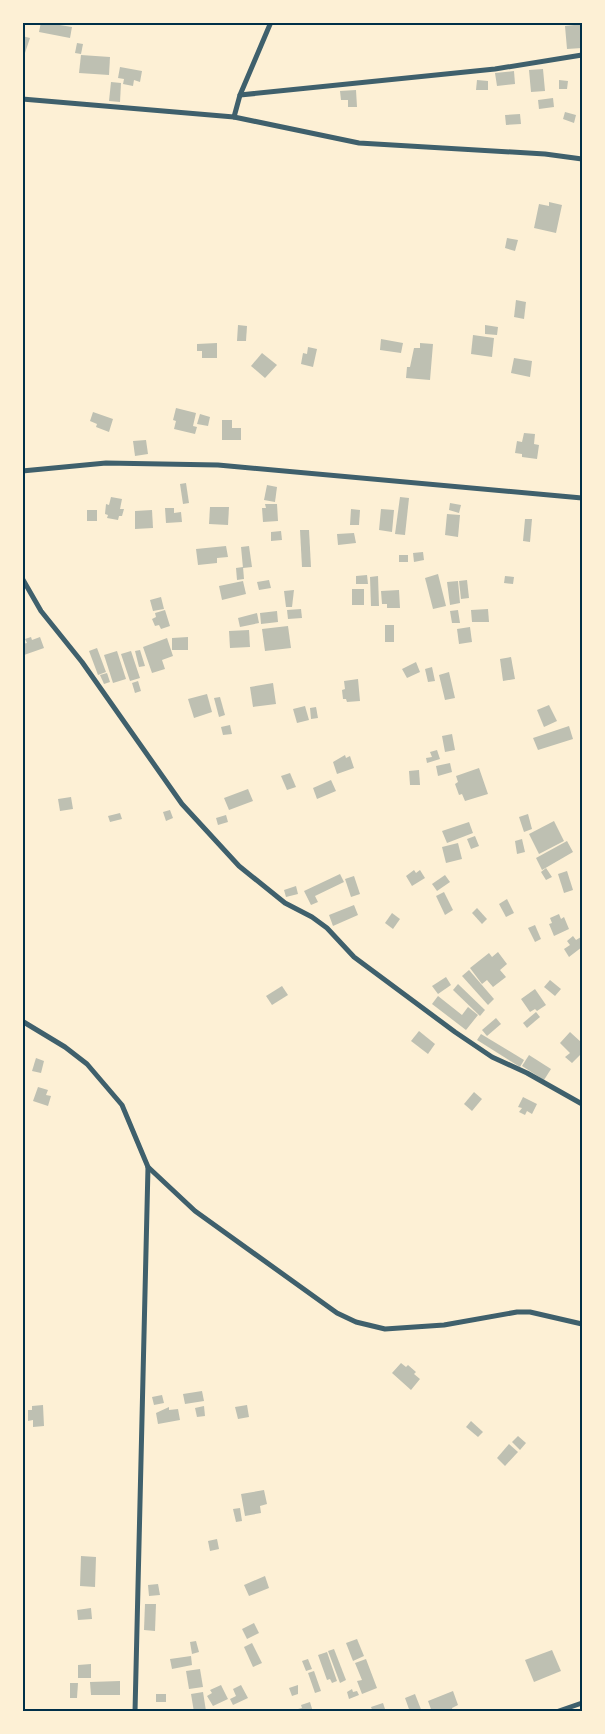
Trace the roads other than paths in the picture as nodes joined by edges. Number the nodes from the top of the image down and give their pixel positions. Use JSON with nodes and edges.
{"nodes":[{"id":1,"x":271,"y":22,"type":"edge"},
{"id":2,"x":582,"y":55,"type":"edge"},
{"id":3,"x":240,"y":95,"type":"junction"},
{"id":4,"x":22,"y":99,"type":"edge"},
{"id":5,"x":234,"y":118,"type":"junction"},
{"id":6,"x":582,"y":159,"type":"edge"},
{"id":7,"x":22,"y":472,"type":"edge"},
{"id":8,"x":582,"y":498,"type":"edge"},
{"id":9,"x":22,"y":578,"type":"edge"},
{"id":10,"x":22,"y":1022,"type":"edge"},
{"id":11,"x":582,"y":1104,"type":"edge"},
{"id":12,"x":148,"y":1167,"type":"junction"},
{"id":13,"x":582,"y":1324,"type":"edge"},
{"id":14,"x":582,"y":1703,"type":"edge"},
{"id":15,"x":134,"y":1712,"type":"edge"},
{"id":16,"x":556,"y":1712,"type":"edge"}],
"edges":[{"from":1,"to":3,"type":"street"},
{"from":2,"to":3,"type":"street"},
{"from":3,"to":5,"type":"street"},
{"from":4,"to":5,"type":"street"},
{"from":5,"to":6,"type":"street"},
{"from":7,"to":8,"type":"street"},
{"from":9,"to":11,"type":"street"},
{"from":10,"to":12,"type":"street"},
{"from":12,"to":13,"type":"street"},
{"from":12,"to":15,"type":"street"},
{"from":14,"to":16,"type":"street"}]}
